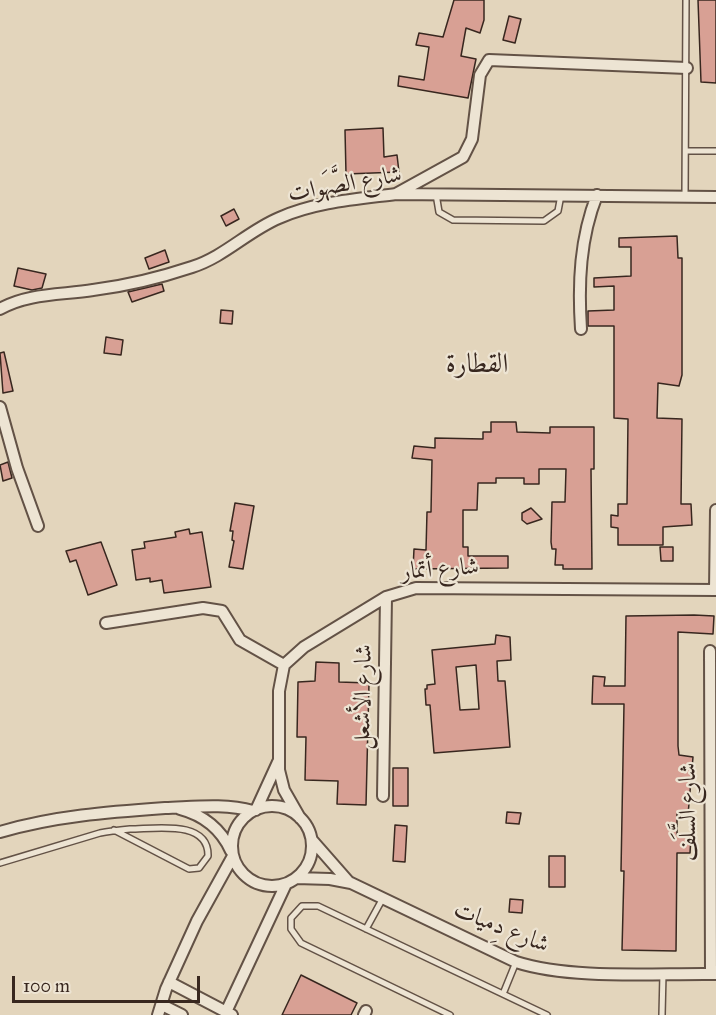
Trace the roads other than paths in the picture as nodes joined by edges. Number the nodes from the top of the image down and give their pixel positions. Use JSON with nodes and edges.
{"nodes":[{"id":1,"x":686,"y":0,"type":"edge"},
{"id":2,"x":687,"y":68,"type":"junction"},
{"id":3,"x":686,"y":151,"type":"junction"},
{"id":4,"x":716,"y":151,"type":"edge"},
{"id":5,"x":396,"y":194,"type":"junction"},
{"id":6,"x":436,"y":194,"type":"junction"},
{"id":7,"x":561,"y":195,"type":"junction"},
{"id":8,"x":597,"y":195,"type":"junction"},
{"id":9,"x":685,"y":196,"type":"junction"},
{"id":10,"x":716,"y":196,"type":"edge"},
{"id":11,"x":0,"y":309,"type":"edge"},
{"id":12,"x":581,"y":329,"type":"dead end"},
{"id":13,"x":0,"y":407,"type":"edge"},
{"id":14,"x":716,"y":510,"type":"edge"},
{"id":15,"x":38,"y":526,"type":"dead end"},
{"id":16,"x":716,"y":590,"type":"edge"},
{"id":17,"x":386,"y":597,"type":"junction"},
{"id":18,"x":106,"y":622,"type":"dead end"},
{"id":19,"x":710,"y":651,"type":"dead end"},
{"id":20,"x":284,"y":665,"type":"junction"},
{"id":21,"x":279,"y":759,"type":"junction"},
{"id":22,"x":383,"y":796,"type":"dead end"},
{"id":23,"x":174,"y":808,"type":"junction"},
{"id":24,"x":255,"y":810,"type":"junction"},
{"id":25,"x":300,"y":818,"type":"junction"},
{"id":26,"x":114,"y":830,"type":"junction"},
{"id":27,"x":0,"y":832,"type":"edge"},
{"id":28,"x":312,"y":840,"type":"junction"},
{"id":29,"x":233,"y":855,"type":"junction"},
{"id":30,"x":0,"y":863,"type":"edge"},
{"id":31,"x":291,"y":881,"type":"junction"},
{"id":32,"x":351,"y":883,"type":"junction"},
{"id":33,"x":382,"y":898,"type":"junction"},
{"id":34,"x":366,"y":929,"type":"junction"},
{"id":35,"x":516,"y":962,"type":"junction"},
{"id":36,"x":663,"y":974,"type":"junction"},
{"id":37,"x":713,"y":974,"type":"edge"},
{"id":38,"x":169,"y":982,"type":"junction"},
{"id":39,"x":503,"y":994,"type":"junction"},
{"id":40,"x":160,"y":1010,"type":"edge"},
{"id":41,"x":229,"y":1013,"type":"edge"},
{"id":42,"x":182,"y":1015,"type":"edge"},
{"id":43,"x":450,"y":1015,"type":"edge"},
{"id":44,"x":547,"y":1015,"type":"edge"},
{"id":45,"x":662,"y":1015,"type":"edge"}],
"edges":[{"from":1,"to":2,"type":"lane"},
{"from":2,"to":3,"type":"lane"},
{"from":2,"to":5,"type":"street"},
{"from":3,"to":4,"type":"lane"},
{"from":3,"to":9,"type":"lane"},
{"from":5,"to":6,"type":"street","name":"شارع الصَّهَوات"},
{"from":5,"to":11,"type":"street","name":"شارع الصَّهَوات"},
{"from":6,"to":7,"type":"street","name":"شارع الصَّهَوات"},
{"from":6,"to":7,"type":"lane"},
{"from":7,"to":8,"type":"street","name":"شارع الصَّهَوات"},
{"from":8,"to":9,"type":"street","name":"شارع الصَّهَوات"},
{"from":8,"to":12,"type":"street"},
{"from":9,"to":10,"type":"street","name":"شارع الصَّهَوات"},
{"from":13,"to":15,"type":"street"},
{"from":14,"to":16,"type":"street"},
{"from":16,"to":17,"type":"street","name":"شارع أتمار"},
{"from":17,"to":20,"type":"street","name":"شارع أتمار"},
{"from":17,"to":22,"type":"street","name":"شارع الأشعل"},
{"from":18,"to":20,"type":"street"},
{"from":19,"to":37,"type":"street","name":"شارع السَّلَف"},
{"from":20,"to":21,"type":"street"},
{"from":21,"to":24,"type":"street"},
{"from":21,"to":25,"type":"street"},
{"from":23,"to":24,"type":"street"},
{"from":23,"to":27,"type":"street"},
{"from":23,"to":29,"type":"street"},
{"from":24,"to":25,"type":"street"},
{"from":24,"to":29,"type":"street"},
{"from":25,"to":28,"type":"street"},
{"from":26,"to":26,"type":"lane"},
{"from":26,"to":30,"type":"lane"},
{"from":28,"to":31,"type":"street"},
{"from":28,"to":32,"type":"street","name":"شارع دِميات"},
{"from":29,"to":31,"type":"street"},
{"from":29,"to":38,"type":"street"},
{"from":31,"to":32,"type":"street","name":"شارع دِميات"},
{"from":31,"to":41,"type":"street"},
{"from":32,"to":33,"type":"street","name":"شارع دِميات"},
{"from":33,"to":34,"type":"lane"},
{"from":33,"to":35,"type":"street","name":"شارع دِميات"},
{"from":34,"to":39,"type":"lane"},
{"from":34,"to":43,"type":"lane"},
{"from":35,"to":36,"type":"street","name":"شارع دِميات"},
{"from":35,"to":39,"type":"lane"},
{"from":36,"to":37,"type":"street","name":"شارع دِميات"},
{"from":36,"to":45,"type":"lane"},
{"from":38,"to":40,"type":"street"},
{"from":38,"to":41,"type":"street"},
{"from":39,"to":44,"type":"lane"},
{"from":40,"to":42,"type":"street"}]}
